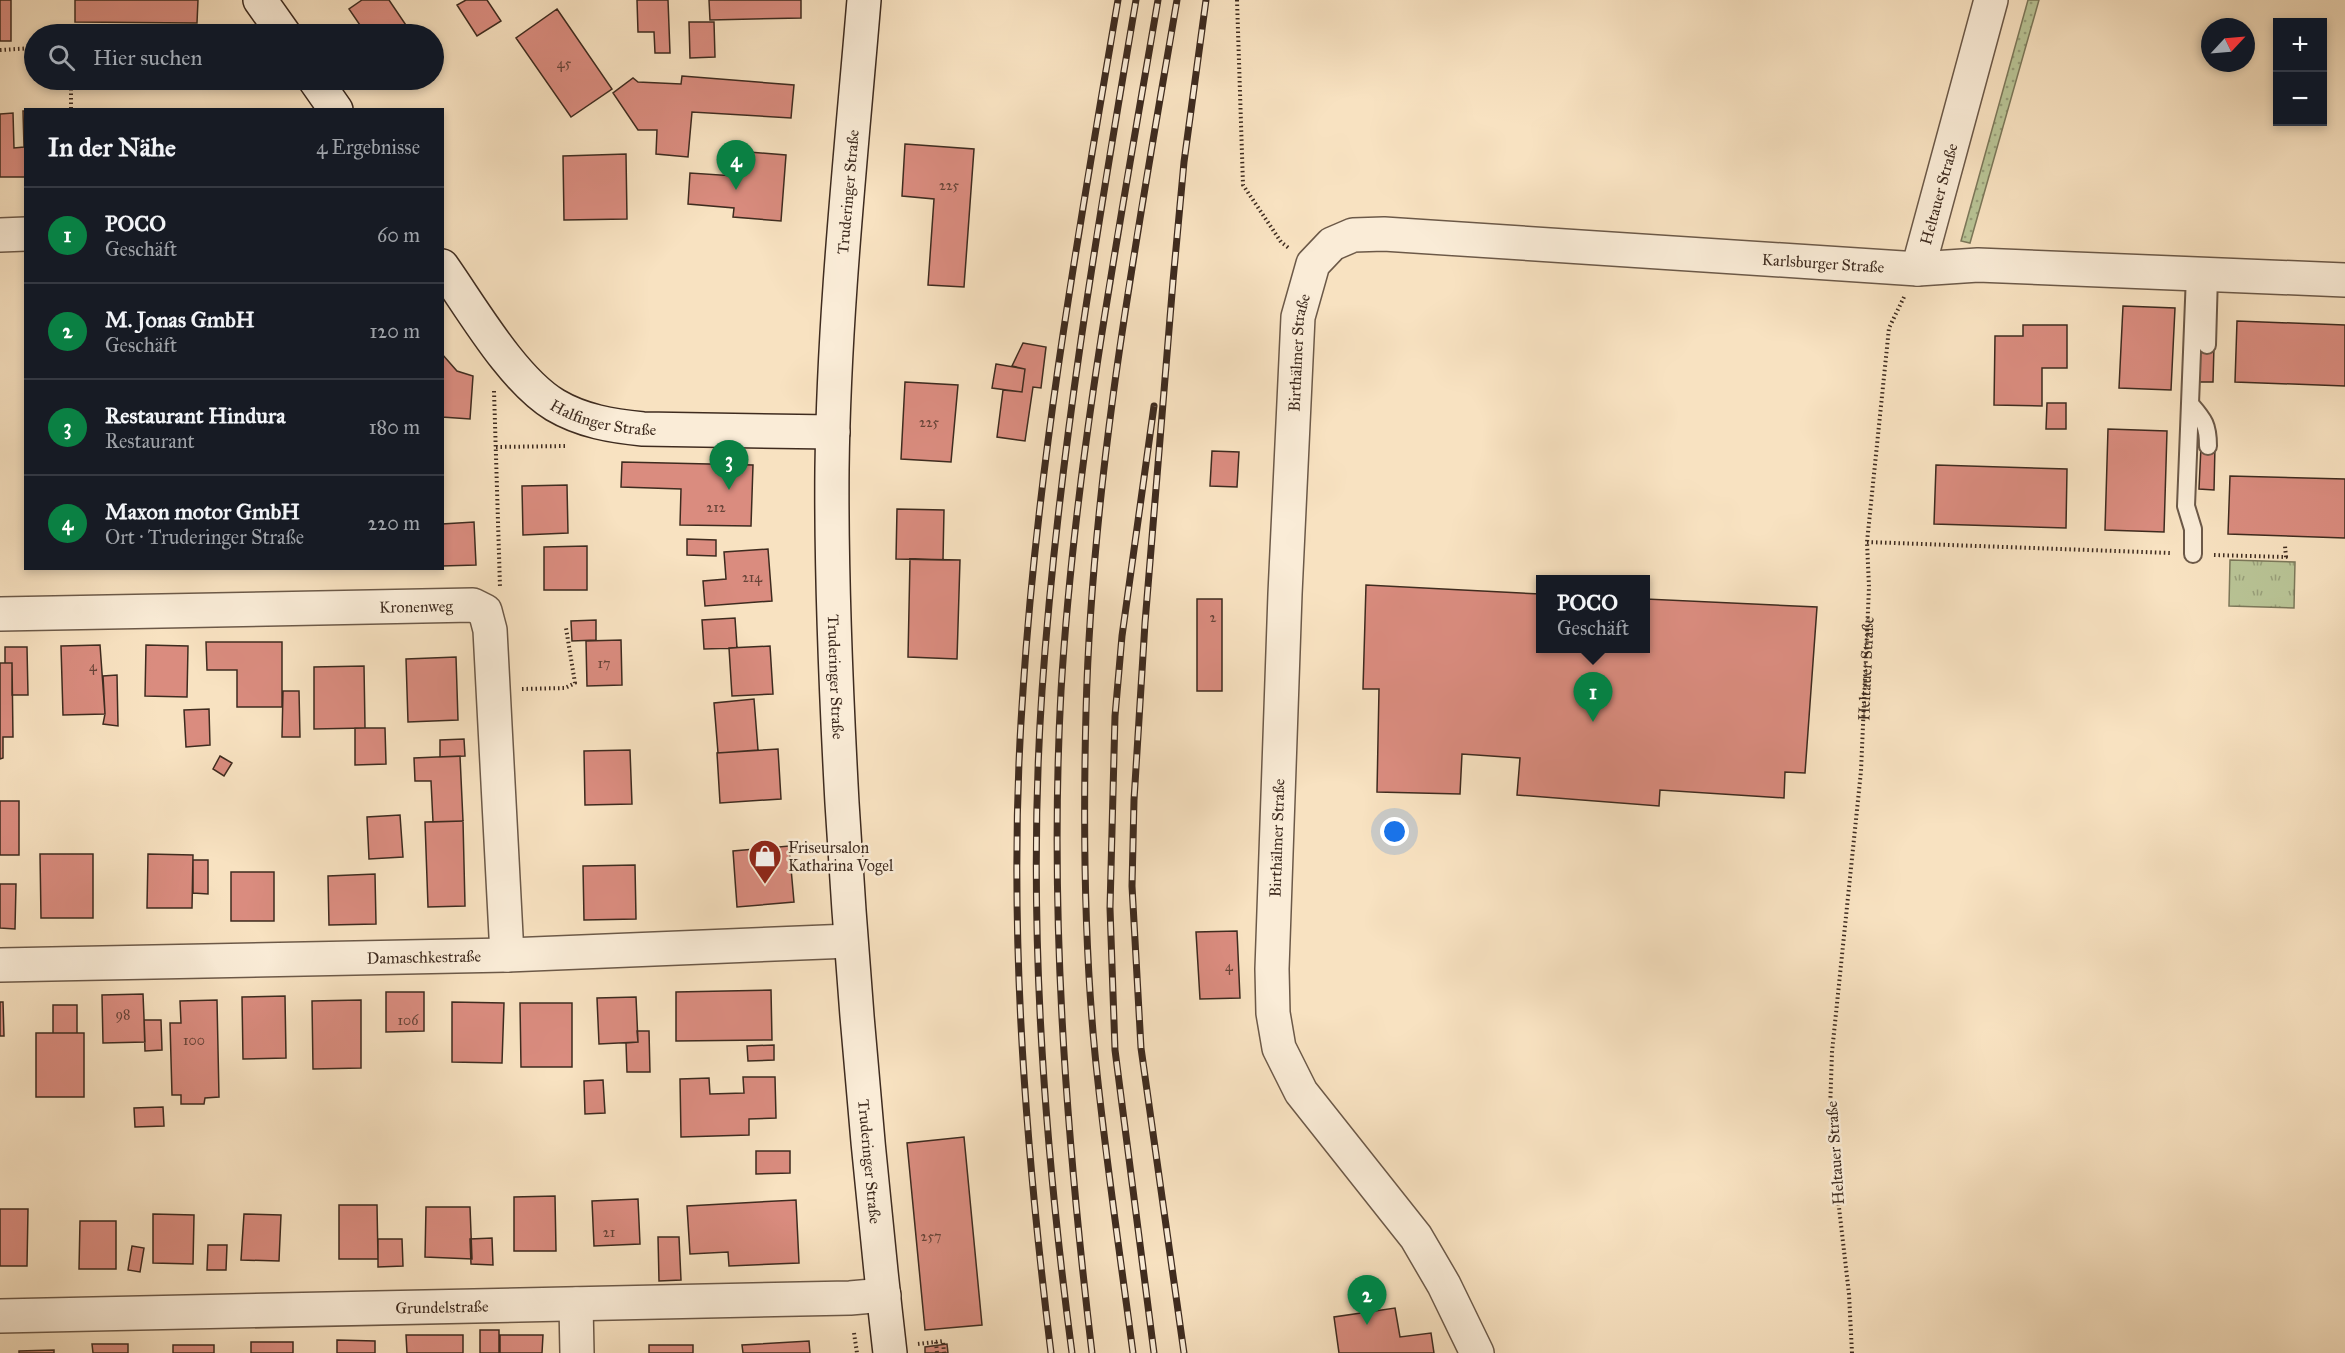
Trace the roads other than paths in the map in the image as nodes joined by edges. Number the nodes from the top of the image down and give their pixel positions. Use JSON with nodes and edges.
{"nodes":[{"id":1,"x":260,"y":0,"type":"edge"},
{"id":2,"x":864,"y":0,"type":"edge"},
{"id":3,"x":1991,"y":0,"type":"edge"},
{"id":4,"x":277,"y":24,"type":"edge"},
{"id":5,"x":322,"y":90,"type":"edge"},
{"id":6,"x":335,"y":108,"type":"edge"},
{"id":7,"x":24,"y":234,"type":"edge"},
{"id":8,"x":0,"y":235,"type":"edge"},
{"id":9,"x":1313,"y":264,"type":"joint"},
{"id":10,"x":444,"y":269,"type":"edge"},
{"id":11,"x":1918,"y":269,"type":"junction"},
{"id":12,"x":2202,"y":275,"type":"junction"},
{"id":13,"x":2345,"y":279,"type":"edge"},
{"id":14,"x":2207,"y":345,"type":"dead end"},
{"id":15,"x":2191,"y":405,"type":"junction"},
{"id":16,"x":833,"y":432,"type":"junction"},
{"id":17,"x":2208,"y":446,"type":"dead end"},
{"id":18,"x":2193,"y":554,"type":"road end"},
{"id":19,"x":0,"y":614,"type":"edge"},
{"id":20,"x":850,"y":941,"type":"junction"},
{"id":21,"x":507,"y":954,"type":"junction"},
{"id":22,"x":0,"y":964,"type":"edge"},
{"id":23,"x":884,"y":1295,"type":"junction"},
{"id":24,"x":576,"y":1304,"type":"junction"},
{"id":25,"x":0,"y":1316,"type":"edge"},
{"id":26,"x":901,"y":1349,"type":"edge"},
{"id":27,"x":577,"y":1353,"type":"edge"},
{"id":28,"x":1477,"y":1353,"type":"edge"}],
"edges":[{"from":1,"to":4,"type":"street"},
{"from":2,"to":16,"type":"street","name":"Truderinger Straße"},
{"from":3,"to":11,"type":"street","name":"Heltauer Straße"},
{"from":5,"to":6,"type":"street"},
{"from":7,"to":8,"type":"street"},
{"from":9,"to":11,"type":"street","name":"Karlsburger Straße"},
{"from":9,"to":28,"type":"street","name":"Birthälmer Straße"},
{"from":10,"to":16,"type":"street","name":"Halfinger Straße"},
{"from":11,"to":12,"type":"street","name":"Karlsburger Straße"},
{"from":12,"to":13,"type":"street","name":"Karlsburger Straße"},
{"from":12,"to":14,"type":"lane"},
{"from":12,"to":15,"type":"lane"},
{"from":15,"to":17,"type":"lane"},
{"from":15,"to":18,"type":"lane"},
{"from":16,"to":20,"type":"street","name":"Truderinger Straße"},
{"from":19,"to":21,"type":"street","name":"Kronenweg"},
{"from":20,"to":21,"type":"street","name":"Damaschkestraße"},
{"from":20,"to":23,"type":"street","name":"Truderinger Straße"},
{"from":21,"to":22,"type":"street","name":"Damaschkestraße"},
{"from":23,"to":24,"type":"street","name":"Grundelstraße"},
{"from":23,"to":26,"type":"street","name":"Truderinger Straße"},
{"from":24,"to":25,"type":"street","name":"Grundelstraße"},
{"from":24,"to":27,"type":"street"}]}
